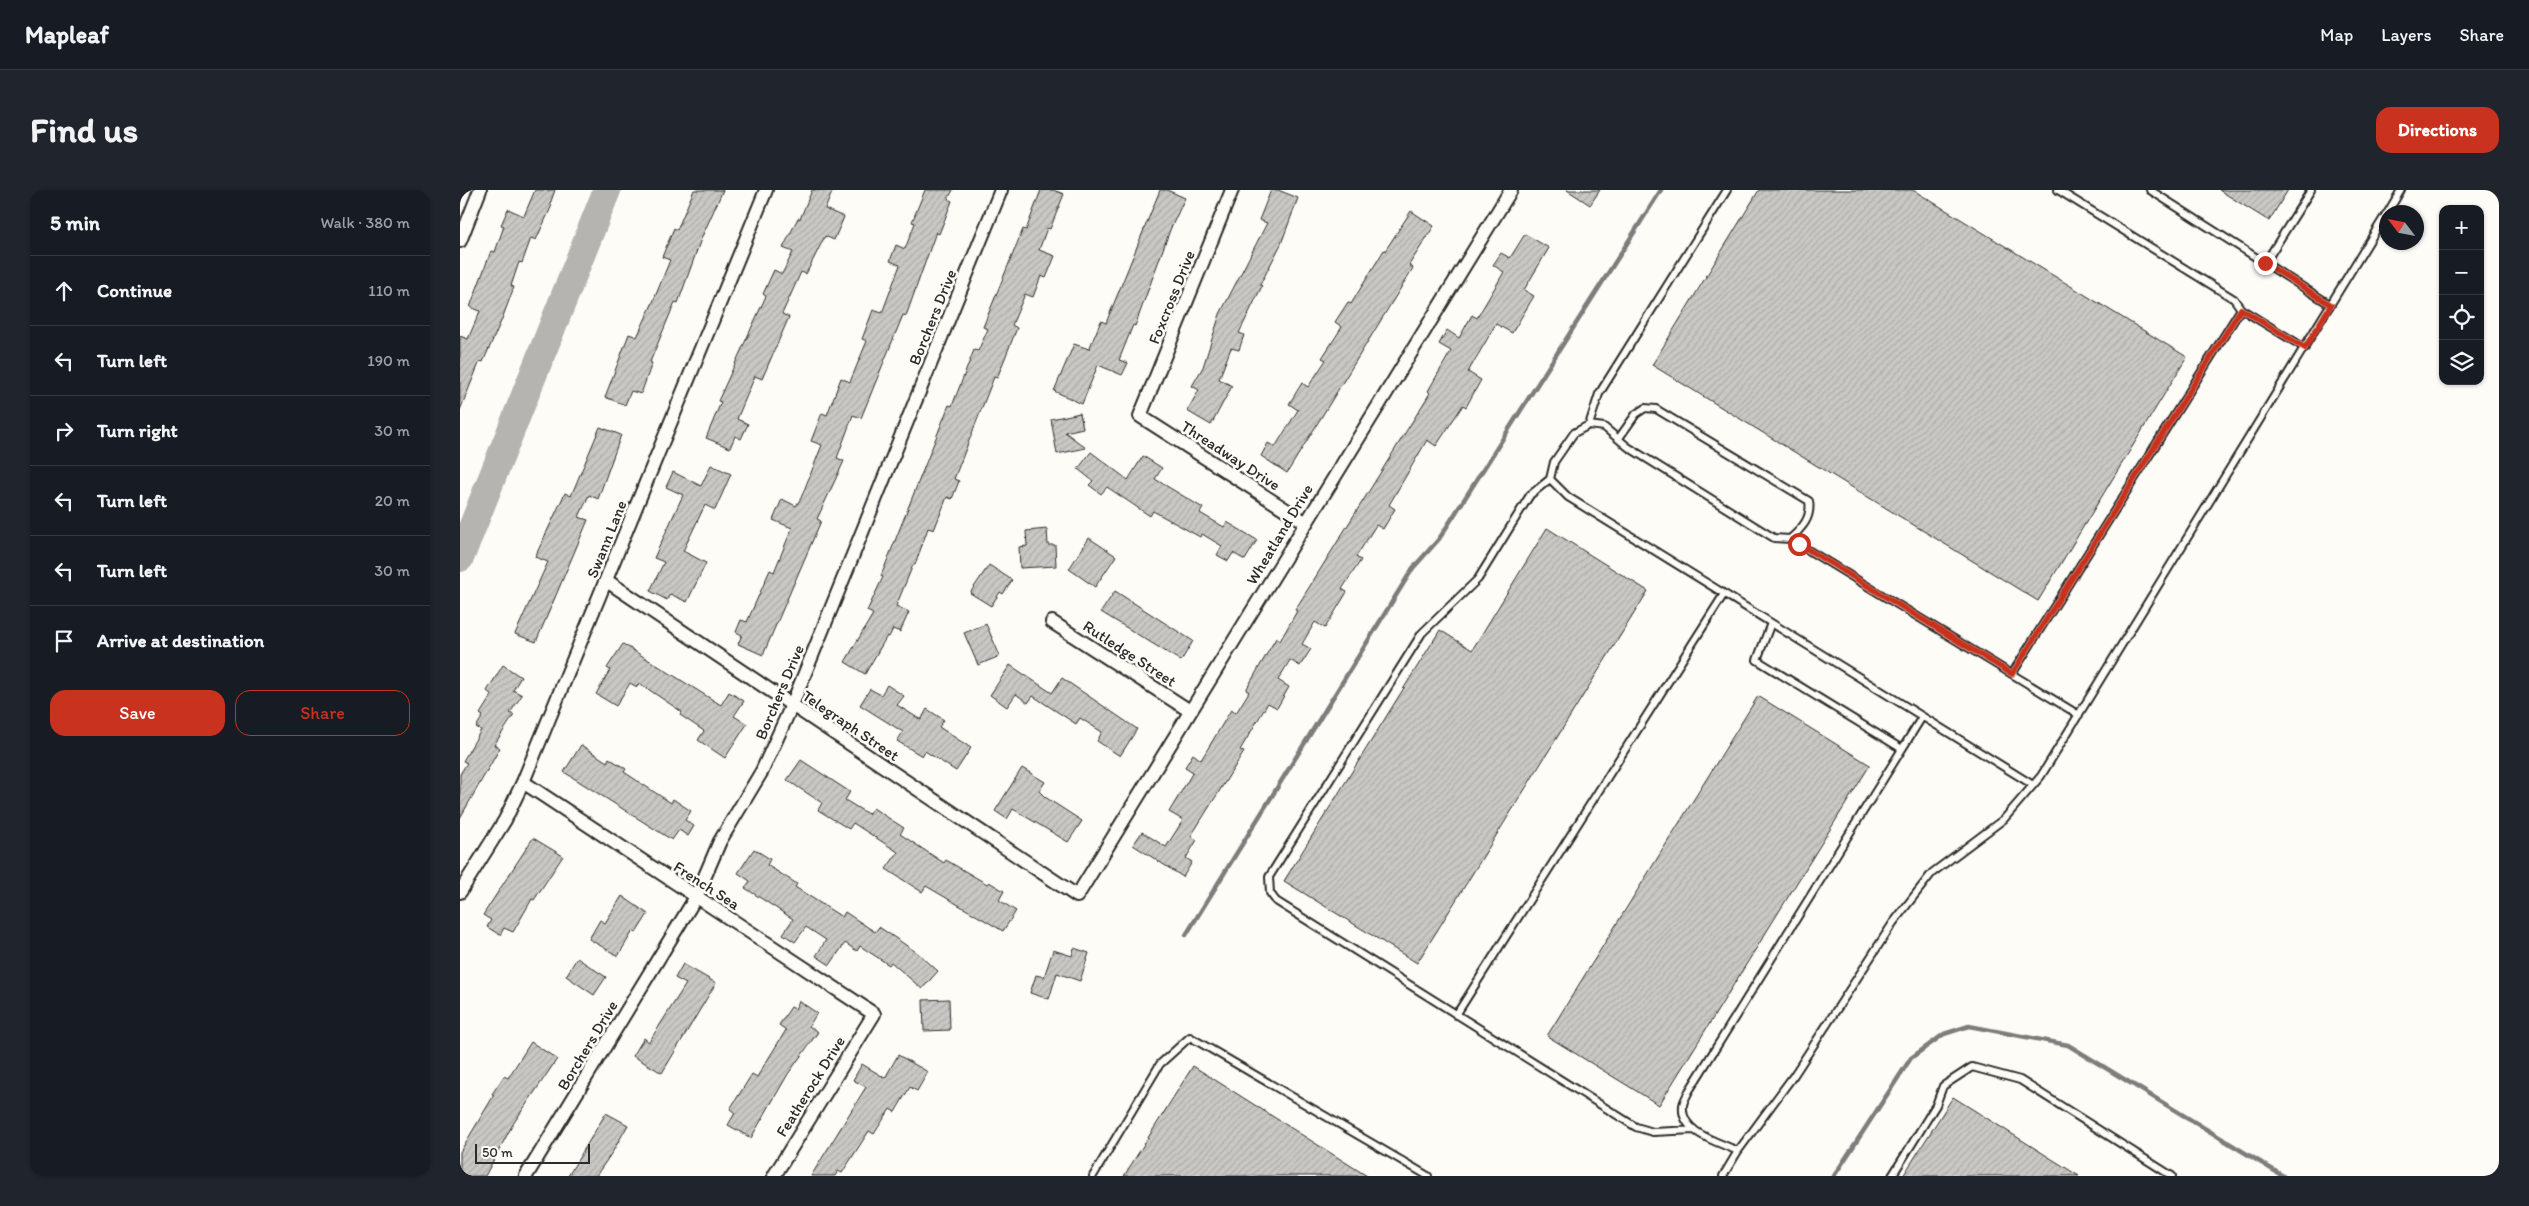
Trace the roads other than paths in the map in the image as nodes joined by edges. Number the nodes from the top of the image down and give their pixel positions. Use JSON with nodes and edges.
{"nodes":[{"id":1,"x":480,"y":190,"type":"edge"},
{"id":2,"x":766,"y":190,"type":"edge"},
{"id":3,"x":1001,"y":190,"type":"edge"},
{"id":4,"x":1232,"y":190,"type":"edge"},
{"id":5,"x":1511,"y":190,"type":"edge"},
{"id":6,"x":1727,"y":190,"type":"edge"},
{"id":7,"x":2058,"y":190,"type":"edge"},
{"id":8,"x":2150,"y":190,"type":"edge"},
{"id":9,"x":2311,"y":190,"type":"edge"},
{"id":10,"x":2401,"y":190,"type":"edge"},
{"id":11,"x":2392,"y":205,"type":"edge"},
{"id":12,"x":464,"y":219,"type":"edge"},
{"id":13,"x":2379,"y":226,"type":"edge"},
{"id":14,"x":460,"y":241,"type":"edge"},
{"id":15,"x":2265,"y":263,"type":"junction"},
{"id":16,"x":2331,"y":305,"type":"junction"},
{"id":17,"x":2241,"y":309,"type":"junction"},
{"id":18,"x":2305,"y":348,"type":"junction"},
{"id":19,"x":1140,"y":416,"type":"joint"},
{"id":20,"x":1589,"y":425,"type":"junction"},
{"id":21,"x":1619,"y":438,"type":"junction"},
{"id":22,"x":1550,"y":479,"type":"junction"},
{"id":23,"x":1305,"y":522,"type":"junction"},
{"id":24,"x":1790,"y":539,"type":"junction"},
{"id":25,"x":607,"y":581,"type":"junction"},
{"id":26,"x":1724,"y":594,"type":"junction"},
{"id":27,"x":1052,"y":622,"type":"dead end"},
{"id":28,"x":1771,"y":623,"type":"junction"},
{"id":29,"x":2012,"y":674,"type":"junction"},
{"id":30,"x":792,"y":705,"type":"junction"},
{"id":31,"x":1190,"y":711,"type":"junction"},
{"id":32,"x":2079,"y":715,"type":"junction"},
{"id":33,"x":1922,"y":717,"type":"junction"},
{"id":34,"x":1902,"y":749,"type":"junction"},
{"id":35,"x":523,"y":782,"type":"junction"},
{"id":36,"x":2033,"y":785,"type":"junction"},
{"id":37,"x":460,"y":892,"type":"edge"},
{"id":38,"x":1077,"y":896,"type":"joint"},
{"id":39,"x":696,"y":897,"type":"junction"},
{"id":40,"x":874,"y":1014,"type":"joint"},
{"id":41,"x":1456,"y":1015,"type":"junction"},
{"id":42,"x":1694,"y":1130,"type":"junction"},
{"id":43,"x":1738,"y":1151,"type":"junction"},
{"id":44,"x":526,"y":1176,"type":"edge"},
{"id":45,"x":774,"y":1176,"type":"edge"},
{"id":46,"x":1093,"y":1176,"type":"edge"},
{"id":47,"x":1428,"y":1176,"type":"edge"},
{"id":48,"x":1724,"y":1176,"type":"edge"},
{"id":49,"x":1892,"y":1176,"type":"edge"},
{"id":50,"x":2172,"y":1176,"type":"edge"}],
"edges":[{"from":1,"to":12,"type":"street"},
{"from":2,"to":25,"type":"street","name":"Swann Lane"},
{"from":3,"to":30,"type":"street","name":"Borchers Drive"},
{"from":4,"to":19,"type":"street","name":"Foxcross Drive"},
{"from":5,"to":23,"type":"street","name":"Wheatland Drive"},
{"from":6,"to":20,"type":"lane"},
{"from":7,"to":17,"type":"lane"},
{"from":8,"to":15,"type":"lane"},
{"from":9,"to":15,"type":"lane"},
{"from":10,"to":11,"type":"lane"},
{"from":12,"to":14,"type":"street"},
{"from":13,"to":16,"type":"lane"},
{"from":15,"to":16,"type":"lane"},
{"from":16,"to":18,"type":"lane"},
{"from":17,"to":18,"type":"lane"},
{"from":17,"to":29,"type":"lane"},
{"from":18,"to":32,"type":"lane"},
{"from":19,"to":23,"type":"street","name":"Threadway Drive"},
{"from":20,"to":21,"type":"lane"},
{"from":20,"to":22,"type":"lane"},
{"from":21,"to":24,"type":"lane"},
{"from":21,"to":24,"type":"lane"},
{"from":22,"to":26,"type":"lane"},
{"from":22,"to":41,"type":"lane"},
{"from":23,"to":31,"type":"street","name":"Wheatland Drive"},
{"from":24,"to":29,"type":"lane"},
{"from":25,"to":30,"type":"street","name":"Telegraph Street"},
{"from":25,"to":35,"type":"street","name":"Swann Lane"},
{"from":26,"to":28,"type":"lane"},
{"from":26,"to":41,"type":"lane"},
{"from":27,"to":31,"type":"street","name":"Rutledge Street"},
{"from":28,"to":33,"type":"lane"},
{"from":28,"to":34,"type":"lane"},
{"from":29,"to":32,"type":"lane"},
{"from":30,"to":38,"type":"street","name":"Telegraph Street"},
{"from":30,"to":39,"type":"street","name":"Borchers Drive"},
{"from":31,"to":38,"type":"street","name":"Wheatland Drive"},
{"from":32,"to":36,"type":"lane"},
{"from":33,"to":34,"type":"lane"},
{"from":33,"to":36,"type":"lane"},
{"from":34,"to":42,"type":"lane"},
{"from":35,"to":37,"type":"street","name":"Swann Lane"},
{"from":35,"to":39,"type":"street","name":"French Sea"},
{"from":36,"to":43,"type":"lane"},
{"from":39,"to":40,"type":"street","name":"French Sea"},
{"from":39,"to":44,"type":"street","name":"Borchers Drive"},
{"from":40,"to":45,"type":"street","name":"Featherock Drive"},
{"from":41,"to":42,"type":"lane"},
{"from":42,"to":43,"type":"lane"},
{"from":43,"to":48,"type":"lane"},
{"from":46,"to":47,"type":"lane"},
{"from":49,"to":50,"type":"lane"}]}
